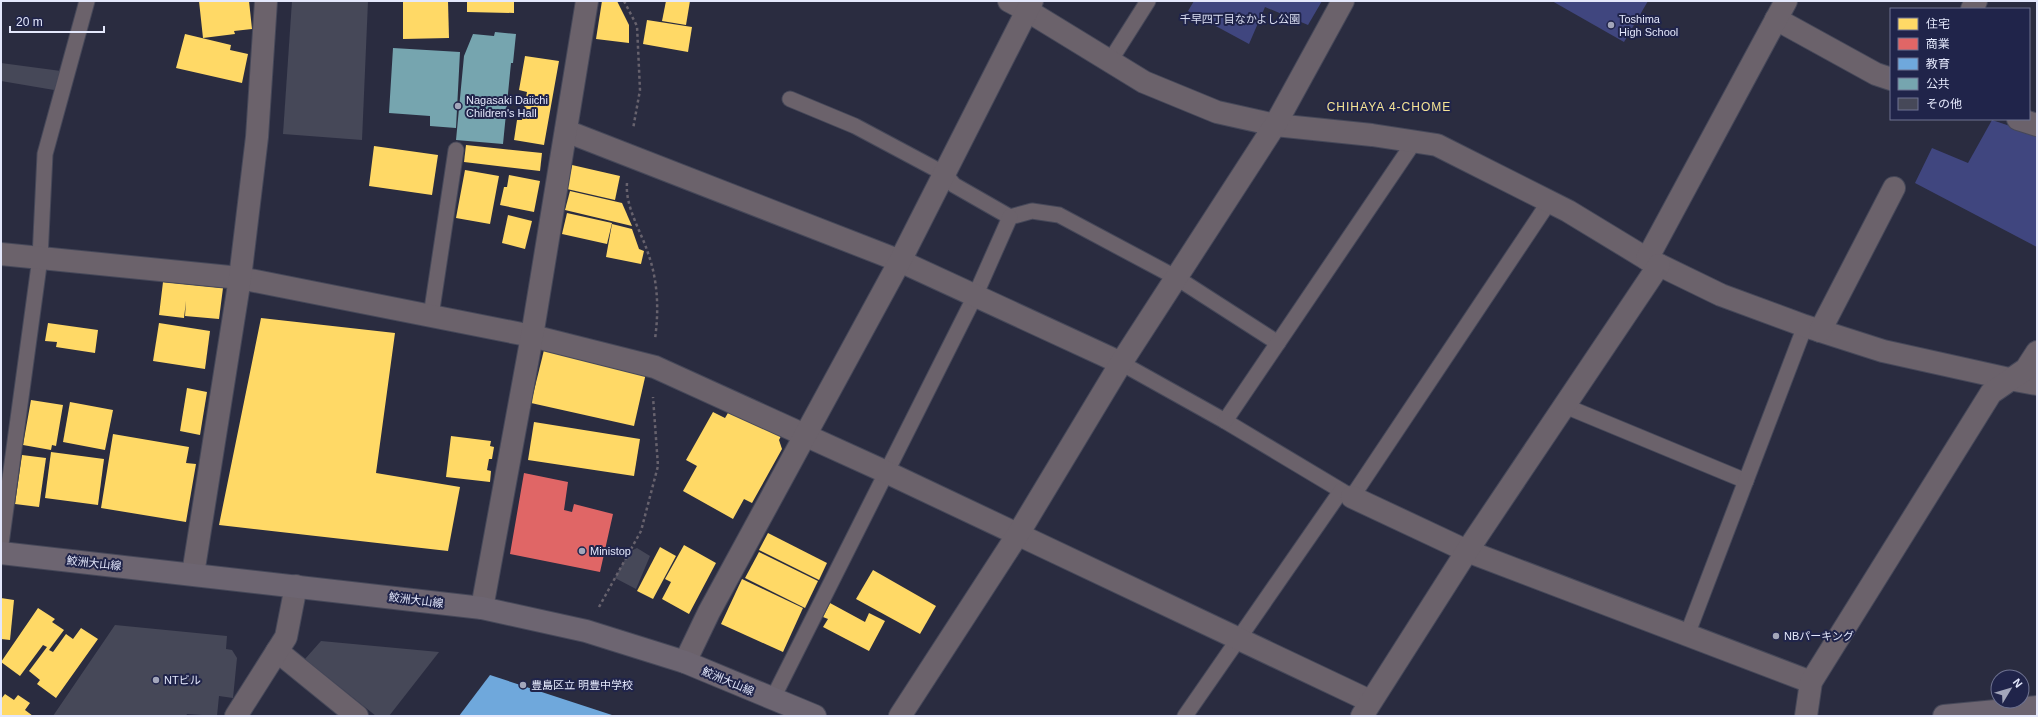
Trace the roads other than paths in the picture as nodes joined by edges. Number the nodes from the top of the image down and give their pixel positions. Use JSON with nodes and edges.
{"nodes":[{"id":1,"x":86,"y":1,"type":"edge"},
{"id":2,"x":266,"y":1,"type":"edge"},
{"id":3,"x":587,"y":1,"type":"edge"},
{"id":4,"x":1009,"y":1,"type":"edge"},
{"id":5,"x":1148,"y":1,"type":"edge"},
{"id":6,"x":1343,"y":1,"type":"edge"},
{"id":7,"x":1030,"y":6,"type":"edge"},
{"id":8,"x":1781,"y":10,"type":"edge"},
{"id":9,"x":1110,"y":61,"type":"junction"},
{"id":10,"x":1890,"y":79,"type":"edge"},
{"id":11,"x":790,"y":99,"type":"dead end"},
{"id":12,"x":2021,"y":120,"type":"edge"},
{"id":13,"x":1275,"y":125,"type":"junction"},
{"id":14,"x":2037,"y":125,"type":"edge"},
{"id":15,"x":566,"y":131,"type":"junction"},
{"id":16,"x":1414,"y":142,"type":"junction"},
{"id":17,"x":456,"y":150,"type":"dead end"},
{"id":18,"x":945,"y":174,"type":"junction"},
{"id":19,"x":1894,"y":188,"type":"dead end"},
{"id":20,"x":1549,"y":202,"type":"junction"},
{"id":21,"x":1010,"y":217,"type":"junction"},
{"id":22,"x":1,"y":254,"type":"edge"},
{"id":23,"x":40,"y":258,"type":"junction"},
{"id":24,"x":900,"y":261,"type":"junction"},
{"id":25,"x":1653,"y":262,"type":"junction"},
{"id":26,"x":240,"y":278,"type":"junction"},
{"id":27,"x":1177,"y":278,"type":"junction"},
{"id":28,"x":975,"y":296,"type":"junction"},
{"id":29,"x":431,"y":316,"type":"junction"},
{"id":30,"x":1813,"y":328,"type":"junction"},
{"id":31,"x":532,"y":336,"type":"junction"},
{"id":32,"x":1278,"y":343,"type":"junction"},
{"id":33,"x":2037,"y":352,"type":"edge"},
{"id":34,"x":1121,"y":363,"type":"junction"},
{"id":35,"x":2010,"y":379,"type":"junction"},
{"id":36,"x":2037,"y":384,"type":"edge"},
{"id":37,"x":1565,"y":406,"type":"junction"},
{"id":38,"x":1225,"y":421,"type":"junction"},
{"id":39,"x":806,"y":435,"type":"junction"},
{"id":40,"x":886,"y":472,"type":"junction"},
{"id":41,"x":1746,"y":481,"type":"junction"},
{"id":42,"x":1346,"y":494,"type":"junction"},
{"id":43,"x":1018,"y":534,"type":"junction"},
{"id":44,"x":1,"y":544,"type":"edge"},
{"id":45,"x":1467,"y":551,"type":"junction"},
{"id":46,"x":1,"y":553,"type":"edge"},
{"id":47,"x":193,"y":574,"type":"junction"},
{"id":48,"x":296,"y":586,"type":"junction"},
{"id":49,"x":482,"y":608,"type":"junction"},
{"id":50,"x":1687,"y":635,"type":"junction"},
{"id":51,"x":1239,"y":639,"type":"junction"},
{"id":52,"x":277,"y":651,"type":"junction"},
{"id":53,"x":685,"y":662,"type":"junction"},
{"id":54,"x":1811,"y":682,"type":"junction"},
{"id":55,"x":772,"y":700,"type":"junction"},
{"id":56,"x":2037,"y":707,"type":"edge"},
{"id":57,"x":1366,"y":709,"type":"edge"},
{"id":58,"x":236,"y":716,"type":"edge"},
{"id":59,"x":357,"y":716,"type":"edge"},
{"id":60,"x":815,"y":716,"type":"edge"},
{"id":61,"x":900,"y":716,"type":"edge"},
{"id":62,"x":1185,"y":716,"type":"edge"},
{"id":63,"x":1806,"y":716,"type":"edge"},
{"id":64,"x":1944,"y":716,"type":"edge"}],
"edges":[{"from":1,"to":23,"type":"lane"},
{"from":2,"to":26,"type":"street"},
{"from":3,"to":15,"type":"street"},
{"from":4,"to":7,"type":"street"},
{"from":5,"to":9,"type":"lane"},
{"from":6,"to":13,"type":"street"},
{"from":7,"to":9,"type":"street"},
{"from":7,"to":18,"type":"street"},
{"from":8,"to":10,"type":"street"},
{"from":8,"to":25,"type":"street"},
{"from":9,"to":13,"type":"street"},
{"from":11,"to":18,"type":"lane"},
{"from":12,"to":14,"type":"street"},
{"from":13,"to":16,"type":"street"},
{"from":13,"to":27,"type":"street"},
{"from":15,"to":24,"type":"street"},
{"from":15,"to":31,"type":"street"},
{"from":16,"to":20,"type":"street"},
{"from":16,"to":32,"type":"lane"},
{"from":17,"to":29,"type":"lane"},
{"from":18,"to":21,"type":"lane"},
{"from":18,"to":24,"type":"street"},
{"from":19,"to":30,"type":"street"},
{"from":20,"to":25,"type":"street"},
{"from":20,"to":42,"type":"lane"},
{"from":21,"to":27,"type":"lane"},
{"from":21,"to":28,"type":"lane"},
{"from":22,"to":23,"type":"street"},
{"from":23,"to":26,"type":"street"},
{"from":23,"to":44,"type":"lane"},
{"from":24,"to":28,"type":"street"},
{"from":24,"to":39,"type":"street"},
{"from":25,"to":30,"type":"street"},
{"from":25,"to":37,"type":"street"},
{"from":26,"to":29,"type":"street"},
{"from":26,"to":47,"type":"street"},
{"from":27,"to":32,"type":"lane"},
{"from":27,"to":34,"type":"street"},
{"from":28,"to":34,"type":"street"},
{"from":28,"to":40,"type":"lane"},
{"from":29,"to":31,"type":"street"},
{"from":30,"to":35,"type":"street"},
{"from":30,"to":41,"type":"lane"},
{"from":31,"to":39,"type":"street"},
{"from":31,"to":49,"type":"street"},
{"from":32,"to":38,"type":"lane"},
{"from":33,"to":35,"type":"street"},
{"from":34,"to":38,"type":"lane"},
{"from":34,"to":43,"type":"street"},
{"from":35,"to":36,"type":"street"},
{"from":35,"to":54,"type":"street"},
{"from":37,"to":41,"type":"lane"},
{"from":37,"to":45,"type":"street"},
{"from":38,"to":42,"type":"lane"},
{"from":39,"to":40,"type":"street"},
{"from":39,"to":53,"type":"street"},
{"from":40,"to":43,"type":"street"},
{"from":40,"to":55,"type":"lane"},
{"from":41,"to":50,"type":"lane"},
{"from":42,"to":45,"type":"street"},
{"from":42,"to":51,"type":"lane"},
{"from":43,"to":51,"type":"street"},
{"from":43,"to":61,"type":"street"},
{"from":45,"to":50,"type":"street"},
{"from":45,"to":57,"type":"street"},
{"from":46,"to":47,"type":"main road","name":"鮫洲大山線"},
{"from":47,"to":48,"type":"main road","name":"鮫洲大山線"},
{"from":48,"to":49,"type":"main road","name":"鮫洲大山線"},
{"from":48,"to":52,"type":"street"},
{"from":49,"to":53,"type":"main road","name":"鮫洲大山線"},
{"from":50,"to":54,"type":"street"},
{"from":51,"to":57,"type":"street"},
{"from":51,"to":62,"type":"lane"},
{"from":52,"to":58,"type":"street"},
{"from":52,"to":59,"type":"street"},
{"from":53,"to":55,"type":"main road","name":"鮫洲大山線"},
{"from":54,"to":63,"type":"street"},
{"from":55,"to":60,"type":"main road","name":"鮫洲大山線"},
{"from":56,"to":64,"type":"main road"}]}
